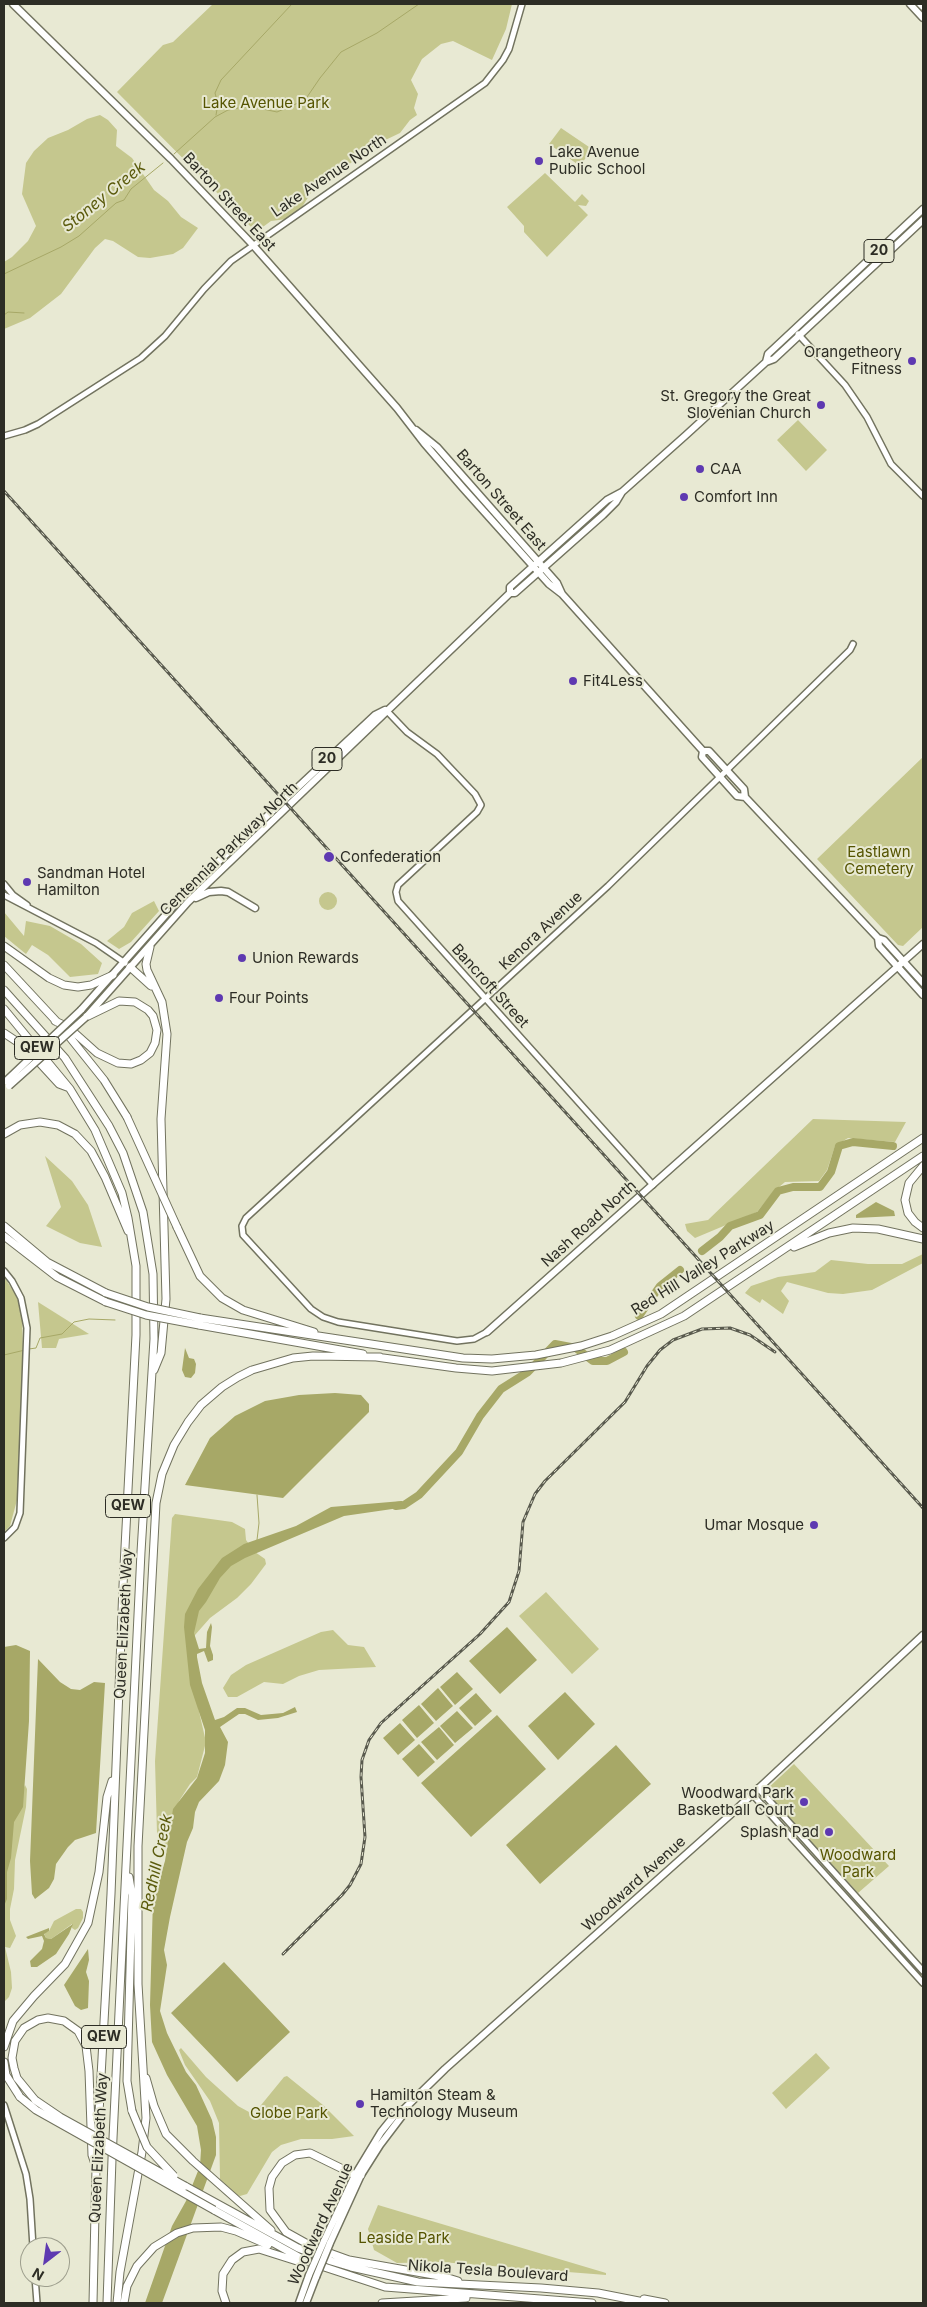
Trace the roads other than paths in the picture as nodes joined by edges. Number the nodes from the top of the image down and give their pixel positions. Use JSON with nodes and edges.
{"nodes":[{"id":1,"x":13,"y":4,"type":"edge"},
{"id":2,"x":522,"y":4,"type":"edge"},
{"id":3,"x":910,"y":4,"type":"edge"},
{"id":4,"x":920,"y":4,"type":"edge"},
{"id":5,"x":923,"y":7,"type":"edge"},
{"id":6,"x":923,"y":18,"type":"edge"},
{"id":7,"x":923,"y":210,"type":"edge"},
{"id":8,"x":923,"y":220,"type":"edge"},
{"id":9,"x":252,"y":244,"type":"junction"},
{"id":10,"x":797,"y":333,"type":"junction"},
{"id":11,"x":414,"y":428,"type":"junction"},
{"id":12,"x":4,"y":436,"type":"edge"},
{"id":13,"x":923,"y":496,"type":"edge"},
{"id":14,"x":499,"y":517,"type":"junction"},
{"id":15,"x":494,"y":522,"type":"junction"},
{"id":16,"x":538,"y":567,"type":"junction"},
{"id":17,"x":853,"y":644,"type":"dead end"},
{"id":18,"x":386,"y":710,"type":"junction"},
{"id":19,"x":703,"y":751,"type":"junction"},
{"id":20,"x":726,"y":770,"type":"junction"},
{"id":21,"x":720,"y":777,"type":"junction"},
{"id":22,"x":745,"y":797,"type":"junction"},
{"id":23,"x":4,"y":884,"type":"edge"},
{"id":24,"x":4,"y":895,"type":"edge"},
{"id":25,"x":188,"y":902,"type":"junction"},
{"id":26,"x":255,"y":908,"type":"dead end"},
{"id":27,"x":38,"y":913,"type":"junction"},
{"id":28,"x":878,"y":938,"type":"junction"},
{"id":29,"x":923,"y":944,"type":"edge"},
{"id":30,"x":4,"y":946,"type":"edge"},
{"id":31,"x":150,"y":947,"type":"junction"},
{"id":32,"x":905,"y":962,"type":"junction"},
{"id":33,"x":127,"y":964,"type":"junction"},
{"id":34,"x":4,"y":965,"type":"edge"},
{"id":35,"x":899,"y":967,"type":"junction"},
{"id":36,"x":116,"y":977,"type":"junction"},
{"id":37,"x":923,"y":984,"type":"edge"},
{"id":38,"x":4,"y":990,"type":"edge"},
{"id":39,"x":156,"y":992,"type":"junction"},
{"id":40,"x":923,"y":995,"type":"edge"},
{"id":41,"x":485,"y":1000,"type":"junction"},
{"id":42,"x":4,"y":1009,"type":"edge"},
{"id":43,"x":84,"y":1013,"type":"junction"},
{"id":44,"x":55,"y":1021,"type":"junction"},
{"id":45,"x":4,"y":1033,"type":"edge"},
{"id":46,"x":6,"y":1085,"type":"edge"},
{"id":47,"x":70,"y":1088,"type":"junction"},
{"id":48,"x":4,"y":1134,"type":"edge"},
{"id":49,"x":923,"y":1138,"type":"edge"},
{"id":50,"x":923,"y":1156,"type":"edge"},
{"id":51,"x":923,"y":1166,"type":"edge"},
{"id":52,"x":652,"y":1185,"type":"junction"},
{"id":53,"x":4,"y":1226,"type":"edge"},
{"id":54,"x":923,"y":1228,"type":"edge"},
{"id":55,"x":242,"y":1231,"type":"joint"},
{"id":56,"x":4,"y":1236,"type":"edge"},
{"id":57,"x":923,"y":1239,"type":"edge"},
{"id":58,"x":133,"y":1240,"type":"junction"},
{"id":59,"x":789,"y":1248,"type":"junction"},
{"id":60,"x":4,"y":1271,"type":"edge"},
{"id":61,"x":199,"y":1321,"type":"junction"},
{"id":62,"x":487,"y":1332,"type":"joint"},
{"id":63,"x":324,"y":1336,"type":"junction"},
{"id":64,"x":380,"y":1357,"type":"junction"},
{"id":65,"x":152,"y":1375,"type":"junction"},
{"id":66,"x":4,"y":1538,"type":"edge"},
{"id":67,"x":923,"y":1635,"type":"edge"},
{"id":68,"x":115,"y":1771,"type":"junction"},
{"id":69,"x":758,"y":1788,"type":"junction"},
{"id":70,"x":752,"y":1794,"type":"junction"},
{"id":71,"x":127,"y":1866,"type":"junction"},
{"id":72,"x":923,"y":1971,"type":"edge"},
{"id":73,"x":923,"y":1983,"type":"edge"},
{"id":74,"x":4,"y":2047,"type":"edge"},
{"id":75,"x":4,"y":2062,"type":"edge"},
{"id":76,"x":144,"y":2072,"type":"junction"},
{"id":77,"x":4,"y":2105,"type":"edge"},
{"id":78,"x":96,"y":2168,"type":"junction"},
{"id":79,"x":358,"y":2175,"type":"junction"},
{"id":80,"x":185,"y":2186,"type":"junction"},
{"id":81,"x":214,"y":2206,"type":"junction"},
{"id":82,"x":33,"y":2237,"type":"edge"},
{"id":83,"x":298,"y":2248,"type":"junction"},
{"id":84,"x":299,"y":2257,"type":"junction"},
{"id":85,"x":313,"y":2276,"type":"junction"},
{"id":86,"x":363,"y":2281,"type":"junction"},
{"id":87,"x":468,"y":2285,"type":"junction"},
{"id":88,"x":36,"y":2287,"type":"edge"},
{"id":89,"x":529,"y":2297,"type":"junction"},
{"id":90,"x":626,"y":2298,"type":"junction"},
{"id":91,"x":37,"y":2303,"type":"edge"},
{"id":92,"x":93,"y":2303,"type":"edge"},
{"id":93,"x":107,"y":2303,"type":"edge"},
{"id":94,"x":117,"y":2303,"type":"edge"},
{"id":95,"x":124,"y":2303,"type":"edge"},
{"id":96,"x":226,"y":2303,"type":"edge"},
{"id":97,"x":299,"y":2303,"type":"edge"},
{"id":98,"x":306,"y":2303,"type":"edge"},
{"id":99,"x":382,"y":2303,"type":"edge"},
{"id":100,"x":592,"y":2303,"type":"edge"},
{"id":101,"x":649,"y":2303,"type":"edge"},
{"id":102,"x":665,"y":2303,"type":"edge"}],
"edges":[{"from":1,"to":9,"type":"main road","name":"Barton Street East"},
{"from":2,"to":9,"type":"street","name":"Lake Avenue North"},
{"from":3,"to":6,"type":"main road"},
{"from":4,"to":5,"type":"main road"},
{"from":7,"to":10,"type":"main road","name":"Centennial Parkway North","number":"20"},
{"from":8,"to":10,"type":"main road","name":"Centennial Parkway North","number":"20"},
{"from":9,"to":11,"type":"main road","name":"Barton Street East"},
{"from":9,"to":12,"type":"street","name":"Lake Avenue North"},
{"from":10,"to":13,"type":"street"},
{"from":10,"to":16,"type":"main road","name":"Centennial Parkway North","number":"20"},
{"from":11,"to":14,"type":"main road","name":"Barton Street East"},
{"from":11,"to":15,"type":"main road","name":"Barton Street East"},
{"from":14,"to":15,"type":"main road"},
{"from":14,"to":16,"type":"main road","name":"Barton Street East"},
{"from":15,"to":16,"type":"main road","name":"Barton Street East"},
{"from":16,"to":18,"type":"main road","name":"Centennial Parkway North","number":"20"},
{"from":16,"to":19,"type":"main road","name":"Barton Street East"},
{"from":17,"to":20,"type":"street","name":"Kenora Avenue"},
{"from":18,"to":25,"type":"main road","name":"Centennial Parkway North","number":"20"},
{"from":18,"to":33,"type":"main road","name":"Centennial Parkway North","number":"20"},
{"from":18,"to":41,"type":"street","name":"Bancroft Street"},
{"from":19,"to":20,"type":"main road","name":"Barton Street East"},
{"from":19,"to":21,"type":"main road","name":"Barton Street East"},
{"from":20,"to":21,"type":"street","name":"Kenora Avenue"},
{"from":20,"to":22,"type":"main road","name":"Barton Street East"},
{"from":21,"to":22,"type":"main road","name":"Barton Street East"},
{"from":21,"to":41,"type":"street","name":"Kenora Avenue"},
{"from":22,"to":28,"type":"main road","name":"Barton Street East"},
{"from":23,"to":27,"type":"street"},
{"from":24,"to":27,"type":"street"},
{"from":25,"to":26,"type":"main road"},
{"from":25,"to":31,"type":"main road","name":"Centennial Parkway North"},
{"from":27,"to":33,"type":"street"},
{"from":28,"to":32,"type":"main road","name":"Barton Street East"},
{"from":28,"to":35,"type":"main road","name":"Barton Street East"},
{"from":29,"to":32,"type":"main road","name":"Nash Road North"},
{"from":30,"to":36,"type":"highway"},
{"from":31,"to":33,"type":"main road","name":"Centennial Parkway North"},
{"from":31,"to":39,"type":"highway"},
{"from":32,"to":35,"type":"main road","name":"Nash Road North"},
{"from":32,"to":37,"type":"main road","name":"Barton Street East"},
{"from":33,"to":36,"type":"main road","name":"Centennial Parkway North"},
{"from":33,"to":39,"type":"highway"},
{"from":34,"to":44,"type":"highway"},
{"from":35,"to":40,"type":"main road","name":"Barton Street East"},
{"from":35,"to":52,"type":"main road","name":"Nash Road North"},
{"from":36,"to":43,"type":"main road","name":"Centennial Parkway North"},
{"from":38,"to":65,"type":"highway","name":"Queen Elizabeth Way","number":"QEW"},
{"from":39,"to":65,"type":"highway"},
{"from":41,"to":52,"type":"street","name":"Bancroft Street"},
{"from":41,"to":55,"type":"street","name":"Kenora Avenue"},
{"from":42,"to":47,"type":"highway","name":"Queen Elizabeth Way","number":"QEW"},
{"from":43,"to":44,"type":"highway"},
{"from":43,"to":46,"type":"main road","name":"Centennial Parkway North","bridge":true},
{"from":44,"to":63,"type":"highway","bridge":true},
{"from":45,"to":47,"type":"highway"},
{"from":47,"to":58,"type":"highway","name":"Queen Elizabeth Way","number":"QEW"},
{"from":48,"to":58,"type":"highway"},
{"from":49,"to":63,"type":"highway","name":"Red Hill Valley Parkway"},
{"from":50,"to":59,"type":"highway","name":"Red Hill Valley Parkway"},
{"from":51,"to":54,"type":"highway"},
{"from":52,"to":62,"type":"main road","name":"Nash Road North"},
{"from":53,"to":61,"type":"highway","bridge":true},
{"from":55,"to":62,"type":"street","name":"Nash Road North"},
{"from":56,"to":61,"type":"highway","bridge":true},
{"from":57,"to":59,"type":"highway"},
{"from":58,"to":68,"type":"highway","name":"Queen Elizabeth Way","number":"QEW"},
{"from":59,"to":64,"type":"highway","name":"Red Hill Valley Parkway"},
{"from":60,"to":66,"type":"street"},
{"from":61,"to":63,"type":"highway"},
{"from":61,"to":64,"type":"highway"},
{"from":64,"to":76,"type":"highway"},
{"from":65,"to":71,"type":"highway","name":"Queen Elizabeth Way","number":"QEW"},
{"from":67,"to":69,"type":"main road","name":"Woodward Avenue"},
{"from":68,"to":74,"type":"highway"},
{"from":68,"to":78,"type":"highway","name":"Queen Elizabeth Way","number":"QEW"},
{"from":69,"to":70,"type":"main road","name":"Woodward Avenue"},
{"from":69,"to":72,"type":"street"},
{"from":70,"to":73,"type":"street"},
{"from":70,"to":79,"type":"main road","name":"Woodward Avenue"},
{"from":71,"to":80,"type":"highway","bridge":true},
{"from":71,"to":93,"type":"highway","name":"Queen Elizabeth Way","number":"QEW"},
{"from":75,"to":81,"type":"highway","bridge":true},
{"from":76,"to":83,"type":"highway"},
{"from":76,"to":94,"type":"highway"},
{"from":77,"to":82,"type":"street"},
{"from":78,"to":80,"type":"highway","bridge":true},
{"from":78,"to":92,"type":"highway","name":"Queen Elizabeth Way","number":"QEW"},
{"from":79,"to":85,"type":"main road","name":"Woodward Avenue","bridge":true},
{"from":79,"to":87,"type":"highway"},
{"from":80,"to":81,"type":"highway"},
{"from":81,"to":83,"type":"highway"},
{"from":81,"to":84,"type":"highway"},
{"from":83,"to":87,"type":"highway","name":"Nikola Tesla Boulevard"},
{"from":84,"to":86,"type":"highway","name":"Nikola Tesla Boulevard"},
{"from":84,"to":95,"type":"highway"},
{"from":85,"to":97,"type":"main road","name":"Woodward Avenue"},
{"from":85,"to":98,"type":"main road","name":"Woodward Avenue"},
{"from":86,"to":89,"type":"highway","name":"Nikola Tesla Boulevard"},
{"from":86,"to":96,"type":"highway"},
{"from":87,"to":90,"type":"highway","name":"Nikola Tesla Boulevard"},
{"from":88,"to":91,"type":"street"},
{"from":89,"to":99,"type":"highway"},
{"from":89,"to":100,"type":"highway","name":"Nikola Tesla Boulevard"},
{"from":90,"to":101,"type":"highway","name":"Nikola Tesla Boulevard"},
{"from":90,"to":102,"type":"highway"}]}
